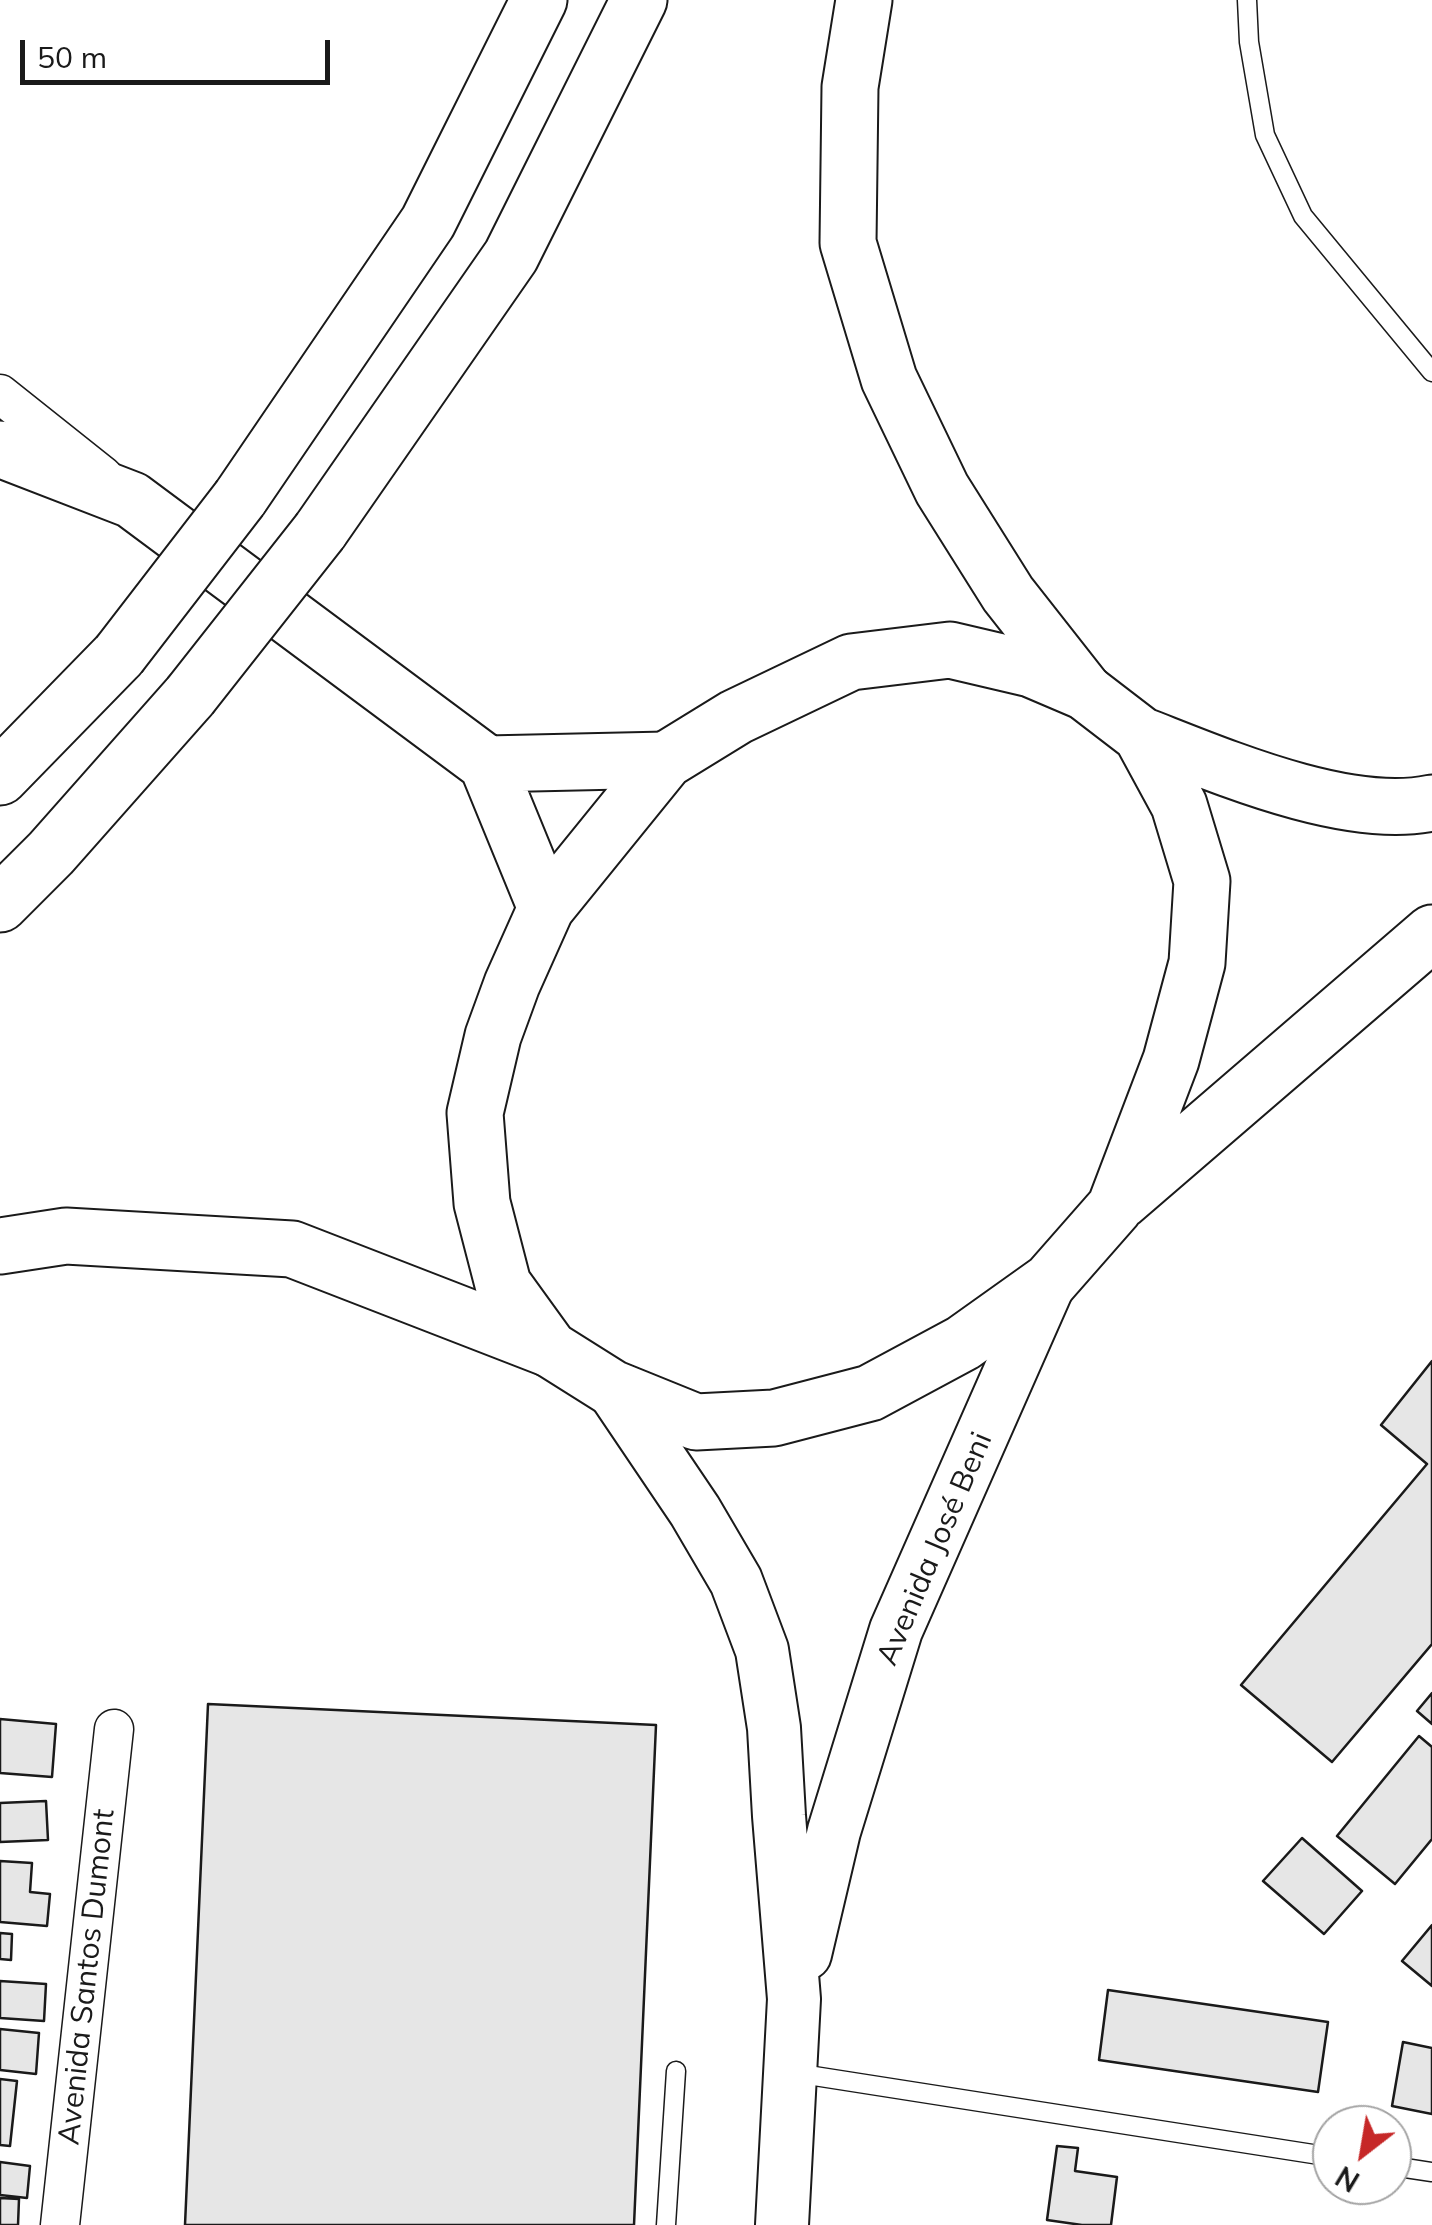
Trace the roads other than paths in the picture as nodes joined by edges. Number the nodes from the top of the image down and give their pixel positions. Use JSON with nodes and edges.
{"nodes":[{"id":1,"x":539,"y":0,"type":"edge"},
{"id":2,"x":639,"y":0,"type":"edge"},
{"id":3,"x":864,"y":0,"type":"edge"},
{"id":4,"x":1247,"y":0,"type":"edge"},
{"id":5,"x":1432,"y":372,"type":"edge"},
{"id":6,"x":0,"y":394,"type":"edge"},
{"id":7,"x":0,"y":448,"type":"edge"},
{"id":8,"x":132,"y":500,"type":"junction"},
{"id":9,"x":1085,"y":692,"type":"junction"},
{"id":10,"x":1141,"y":735,"type":"junction"},
{"id":11,"x":666,"y":760,"type":"junction"},
{"id":12,"x":486,"y":764,"type":"junction"},
{"id":13,"x":0,"y":777,"type":"edge"},
{"id":14,"x":1432,"y":803,"type":"edge"},
{"id":15,"x":0,"y":904,"type":"edge"},
{"id":16,"x":546,"y":908,"type":"junction"},
{"id":17,"x":1432,"y":933,"type":"edge"},
{"id":18,"x":1115,"y":1206,"type":"junction"},
{"id":19,"x":0,"y":1246,"type":"edge"},
{"id":20,"x":1050,"y":1281,"type":"junction"},
{"id":21,"x":550,"y":1349,"type":"junction"},
{"id":22,"x":612,"y":1388,"type":"junction"},
{"id":23,"x":114,"y":1729,"type":"dead end"},
{"id":24,"x":794,"y":1999,"type":"junction"},
{"id":25,"x":676,"y":2071,"type":"dead end"},
{"id":26,"x":790,"y":2072,"type":"junction"},
{"id":27,"x":1312,"y":2154,"type":"edge"},
{"id":28,"x":60,"y":2225,"type":"edge"},
{"id":29,"x":666,"y":2225,"type":"edge"},
{"id":30,"x":782,"y":2225,"type":"edge"}],
"edges":[{"from":1,"to":13,"type":"main road","bridge":true},
{"from":2,"to":15,"type":"main road","bridge":true},
{"from":3,"to":9,"type":"main road"},
{"from":4,"to":5,"type":"lane"},
{"from":6,"to":8,"type":"street"},
{"from":7,"to":8,"type":"main road"},
{"from":8,"to":12,"type":"main road"},
{"from":9,"to":10,"type":"main road"},
{"from":9,"to":11,"type":"main road"},
{"from":10,"to":14,"type":"main road"},
{"from":10,"to":18,"type":"main road"},
{"from":11,"to":12,"type":"main road"},
{"from":11,"to":16,"type":"main road"},
{"from":12,"to":16,"type":"main road"},
{"from":16,"to":21,"type":"main road"},
{"from":17,"to":18,"type":"main road"},
{"from":18,"to":20,"type":"main road"},
{"from":19,"to":21,"type":"main road"},
{"from":20,"to":22,"type":"main road"},
{"from":20,"to":24,"type":"main road","name":"Avenida José Beni"},
{"from":21,"to":22,"type":"main road"},
{"from":22,"to":24,"type":"main road","name":"Avenida José Beni"},
{"from":23,"to":28,"type":"street","name":"Avenida Santos Dumont"},
{"from":24,"to":26,"type":"main road","name":"Avenida José Beni"},
{"from":25,"to":29,"type":"lane"},
{"from":26,"to":27,"type":"lane"},
{"from":26,"to":30,"type":"main road","name":"Avenida José Beni"}]}
